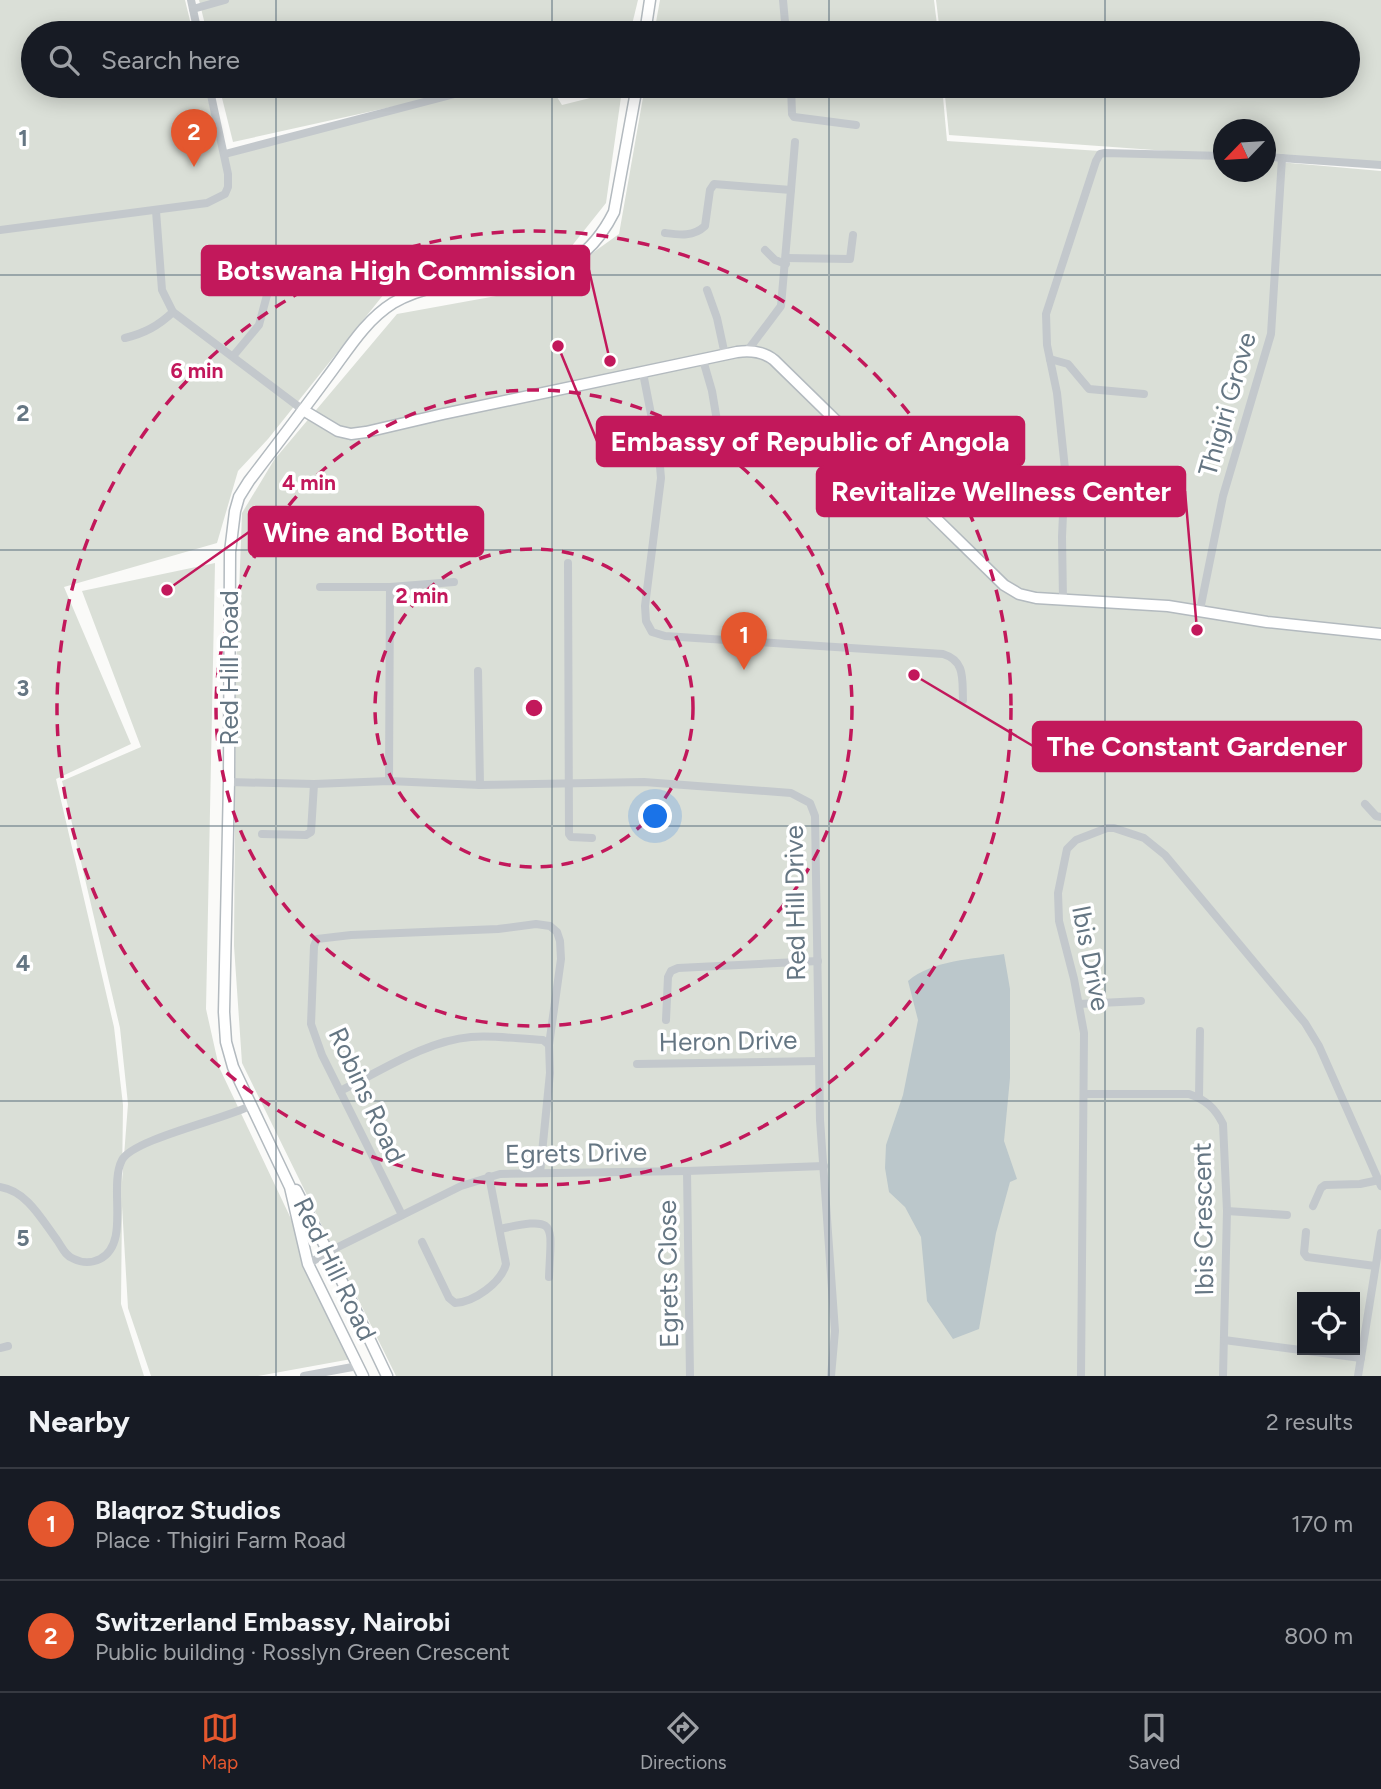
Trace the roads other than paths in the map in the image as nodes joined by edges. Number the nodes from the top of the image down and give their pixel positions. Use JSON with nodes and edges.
{"nodes":[{"id":1,"x":225,"y":0,"type":"edge"},
{"id":2,"x":650,"y":0,"type":"edge"},
{"id":3,"x":783,"y":0,"type":"edge"},
{"id":4,"x":192,"y":5,"type":"edge"},
{"id":5,"x":647,"y":21,"type":"edge"},
{"id":6,"x":785,"y":21,"type":"edge"},
{"id":7,"x":212,"y":98,"type":"edge"},
{"id":8,"x":436,"y":98,"type":"edge"},
{"id":9,"x":635,"y":98,"type":"edge"},
{"id":10,"x":791,"y":98,"type":"edge"},
{"id":11,"x":856,"y":125,"type":"dead end"},
{"id":12,"x":795,"y":142,"type":"dead end"},
{"id":13,"x":225,"y":154,"type":"junction"},
{"id":14,"x":1213,"y":156,"type":"edge"},
{"id":15,"x":1276,"y":160,"type":"edge"},
{"id":16,"x":1281,"y":162,"type":"junction"},
{"id":17,"x":1381,"y":165,"type":"edge"},
{"id":18,"x":791,"y":190,"type":"junction"},
{"id":19,"x":156,"y":211,"type":"junction"},
{"id":20,"x":0,"y":230,"type":"edge"},
{"id":21,"x":665,"y":233,"type":"dead end"},
{"id":22,"x":853,"y":235,"type":"dead end"},
{"id":23,"x":765,"y":250,"type":"dead end"},
{"id":24,"x":786,"y":261,"type":"junction"},
{"id":25,"x":707,"y":290,"type":"dead end"},
{"id":26,"x":267,"y":295,"type":"dead end"},
{"id":27,"x":173,"y":312,"type":"junction"},
{"id":28,"x":125,"y":338,"type":"dead end"},
{"id":29,"x":748,"y":350,"type":"junction"},
{"id":30,"x":234,"y":355,"type":"junction"},
{"id":31,"x":725,"y":355,"type":"junction"},
{"id":32,"x":1050,"y":359,"type":"junction"},
{"id":33,"x":703,"y":360,"type":"junction"},
{"id":34,"x":643,"y":373,"type":"junction"},
{"id":35,"x":1144,"y":394,"type":"dead end"},
{"id":36,"x":303,"y":410,"type":"junction"},
{"id":37,"x":723,"y":457,"type":"dead end"},
{"id":38,"x":568,"y":562,"type":"dead end"},
{"id":39,"x":454,"y":582,"type":"dead end"},
{"id":40,"x":320,"y":587,"type":"dead end"},
{"id":41,"x":390,"y":587,"type":"junction"},
{"id":42,"x":1063,"y":600,"type":"junction"},
{"id":43,"x":1199,"y":610,"type":"junction"},
{"id":44,"x":1381,"y":634,"type":"edge"},
{"id":45,"x":478,"y":671,"type":"dead end"},
{"id":46,"x":963,"y":700,"type":"dead end"},
{"id":47,"x":389,"y":781,"type":"junction"},
{"id":48,"x":229,"y":782,"type":"junction"},
{"id":49,"x":569,"y":782,"type":"junction"},
{"id":50,"x":314,"y":784,"type":"junction"},
{"id":51,"x":480,"y":785,"type":"junction"},
{"id":52,"x":1365,"y":804,"type":"dead end"},
{"id":53,"x":1381,"y":817,"type":"edge"},
{"id":54,"x":262,"y":834,"type":"dead end"},
{"id":55,"x":592,"y":838,"type":"dead end"},
{"id":56,"x":818,"y":961,"type":"junction"},
{"id":57,"x":1141,"y":1001,"type":"dead end"},
{"id":58,"x":1079,"y":1003,"type":"junction"},
{"id":59,"x":666,"y":1020,"type":"dead end"},
{"id":60,"x":1200,"y":1031,"type":"dead end"},
{"id":61,"x":549,"y":1045,"type":"junction"},
{"id":62,"x":819,"y":1061,"type":"junction"},
{"id":63,"x":638,"y":1063,"type":"dead end"},
{"id":64,"x":340,"y":1091,"type":"junction"},
{"id":65,"x":1084,"y":1094,"type":"junction"},
{"id":66,"x":1199,"y":1097,"type":"junction"},
{"id":67,"x":253,"y":1105,"type":"junction"},
{"id":68,"x":280,"y":1163,"type":"junction"},
{"id":69,"x":824,"y":1166,"type":"junction"},
{"id":70,"x":687,"y":1171,"type":"junction"},
{"id":71,"x":540,"y":1172,"type":"junction"},
{"id":72,"x":489,"y":1177,"type":"junction"},
{"id":73,"x":1380,"y":1183,"type":"edge"},
{"id":74,"x":0,"y":1187,"type":"edge"},
{"id":75,"x":1313,"y":1206,"type":"dead end"},
{"id":76,"x":1227,"y":1211,"type":"junction"},
{"id":77,"x":402,"y":1215,"type":"junction"},
{"id":78,"x":1287,"y":1215,"type":"dead end"},
{"id":79,"x":500,"y":1229,"type":"junction"},
{"id":80,"x":1306,"y":1232,"type":"dead end"},
{"id":81,"x":1381,"y":1233,"type":"edge"},
{"id":82,"x":422,"y":1242,"type":"dead end"},
{"id":83,"x":328,"y":1252,"type":"junction"},
{"id":84,"x":308,"y":1264,"type":"junction"},
{"id":85,"x":1375,"y":1266,"type":"junction"},
{"id":86,"x":548,"y":1277,"type":"dead end"},
{"id":87,"x":1224,"y":1340,"type":"junction"},
{"id":88,"x":1361,"y":1358,"type":"junction"},
{"id":89,"x":361,"y":1373,"type":"edge"},
{"id":90,"x":304,"y":1376,"type":"edge"},
{"id":91,"x":387,"y":1376,"type":"edge"},
{"id":92,"x":690,"y":1376,"type":"edge"},
{"id":93,"x":831,"y":1376,"type":"edge"},
{"id":94,"x":1081,"y":1376,"type":"edge"},
{"id":95,"x":1223,"y":1376,"type":"edge"},
{"id":96,"x":1358,"y":1376,"type":"edge"}],
"edges":[{"from":1,"to":4,"type":"street"},
{"from":2,"to":5,"type":"main road"},
{"from":3,"to":6,"type":"street"},
{"from":7,"to":13,"type":"street"},
{"from":8,"to":13,"type":"street"},
{"from":9,"to":36,"type":"main road","name":"Red Hill Road"},
{"from":10,"to":11,"type":"street"},
{"from":12,"to":18,"type":"street"},
{"from":13,"to":19,"type":"street"},
{"from":14,"to":32,"type":"street"},
{"from":15,"to":16,"type":"street"},
{"from":16,"to":17,"type":"street"},
{"from":16,"to":43,"type":"street","name":"Thigiri Grove"},
{"from":18,"to":21,"type":"street"},
{"from":18,"to":24,"type":"street"},
{"from":19,"to":20,"type":"street"},
{"from":19,"to":27,"type":"street"},
{"from":22,"to":24,"type":"street"},
{"from":23,"to":24,"type":"street"},
{"from":24,"to":29,"type":"street"},
{"from":25,"to":31,"type":"street"},
{"from":26,"to":30,"type":"street"},
{"from":27,"to":28,"type":"street"},
{"from":27,"to":30,"type":"street"},
{"from":29,"to":31,"type":"main road"},
{"from":29,"to":42,"type":"main road"},
{"from":30,"to":36,"type":"street"},
{"from":31,"to":33,"type":"main road"},
{"from":32,"to":35,"type":"street"},
{"from":32,"to":42,"type":"street"},
{"from":33,"to":34,"type":"main road"},
{"from":33,"to":37,"type":"street"},
{"from":34,"to":36,"type":"main road"},
{"from":34,"to":46,"type":"street"},
{"from":36,"to":48,"type":"main road","name":"Red Hill Road"},
{"from":38,"to":49,"type":"street"},
{"from":39,"to":41,"type":"street"},
{"from":40,"to":41,"type":"street"},
{"from":41,"to":47,"type":"street"},
{"from":42,"to":43,"type":"main road"},
{"from":43,"to":44,"type":"main road"},
{"from":45,"to":51,"type":"street"},
{"from":47,"to":50,"type":"street","name":"Red Hill Drive"},
{"from":47,"to":51,"type":"street","name":"Red Hill Drive"},
{"from":48,"to":50,"type":"street","name":"Red Hill Drive"},
{"from":48,"to":67,"type":"main road","name":"Red Hill Road"},
{"from":49,"to":51,"type":"street","name":"Red Hill Drive"},
{"from":49,"to":55,"type":"street"},
{"from":49,"to":56,"type":"street","name":"Red Hill Drive"},
{"from":50,"to":54,"type":"street"},
{"from":52,"to":53,"type":"street"},
{"from":56,"to":59,"type":"street"},
{"from":56,"to":62,"type":"street","name":"Red Hill Drive"},
{"from":57,"to":58,"type":"street"},
{"from":58,"to":65,"type":"street","name":"Ibis Drive"},
{"from":58,"to":73,"type":"street","name":"Ibis Drive"},
{"from":60,"to":66,"type":"street"},
{"from":61,"to":64,"type":"street"},
{"from":61,"to":64,"type":"street","name":"Robins Road"},
{"from":61,"to":71,"type":"street"},
{"from":62,"to":63,"type":"street","name":"Heron Drive"},
{"from":62,"to":69,"type":"street","name":"Red Hill Drive"},
{"from":64,"to":77,"type":"street","name":"Robins Road"},
{"from":65,"to":66,"type":"street"},
{"from":65,"to":94,"type":"street","name":"Ibis Drive"},
{"from":66,"to":76,"type":"street","name":"Ibis Crescent"},
{"from":67,"to":68,"type":"main road","name":"Red Hill Road"},
{"from":67,"to":74,"type":"street"},
{"from":68,"to":83,"type":"main road","name":"Red Hill Road"},
{"from":68,"to":84,"type":"main road","name":"Red Hill Road"},
{"from":69,"to":70,"type":"street","name":"Egrets Drive"},
{"from":69,"to":93,"type":"street","name":"Red Hill Drive"},
{"from":70,"to":71,"type":"street","name":"Egrets Drive"},
{"from":70,"to":92,"type":"street","name":"Egrets Close"},
{"from":71,"to":72,"type":"street","name":"Egrets Drive"},
{"from":72,"to":77,"type":"street","name":"Egrets Drive"},
{"from":72,"to":79,"type":"street"},
{"from":73,"to":75,"type":"street"},
{"from":76,"to":78,"type":"street"},
{"from":76,"to":87,"type":"street","name":"Ibis Crescent"},
{"from":77,"to":83,"type":"street","name":"Egrets Drive"},
{"from":79,"to":82,"type":"street"},
{"from":79,"to":86,"type":"street"},
{"from":80,"to":85,"type":"street"},
{"from":81,"to":85,"type":"street"},
{"from":83,"to":84,"type":"street","name":"Egrets Drive"},
{"from":83,"to":91,"type":"main road","name":"Red Hill Road"},
{"from":84,"to":89,"type":"main road","name":"Red Hill Road"},
{"from":85,"to":88,"type":"street"},
{"from":87,"to":88,"type":"street"},
{"from":87,"to":95,"type":"street","name":"Ibis Crescent"},
{"from":88,"to":96,"type":"street"},
{"from":89,"to":90,"type":"street"}]}
